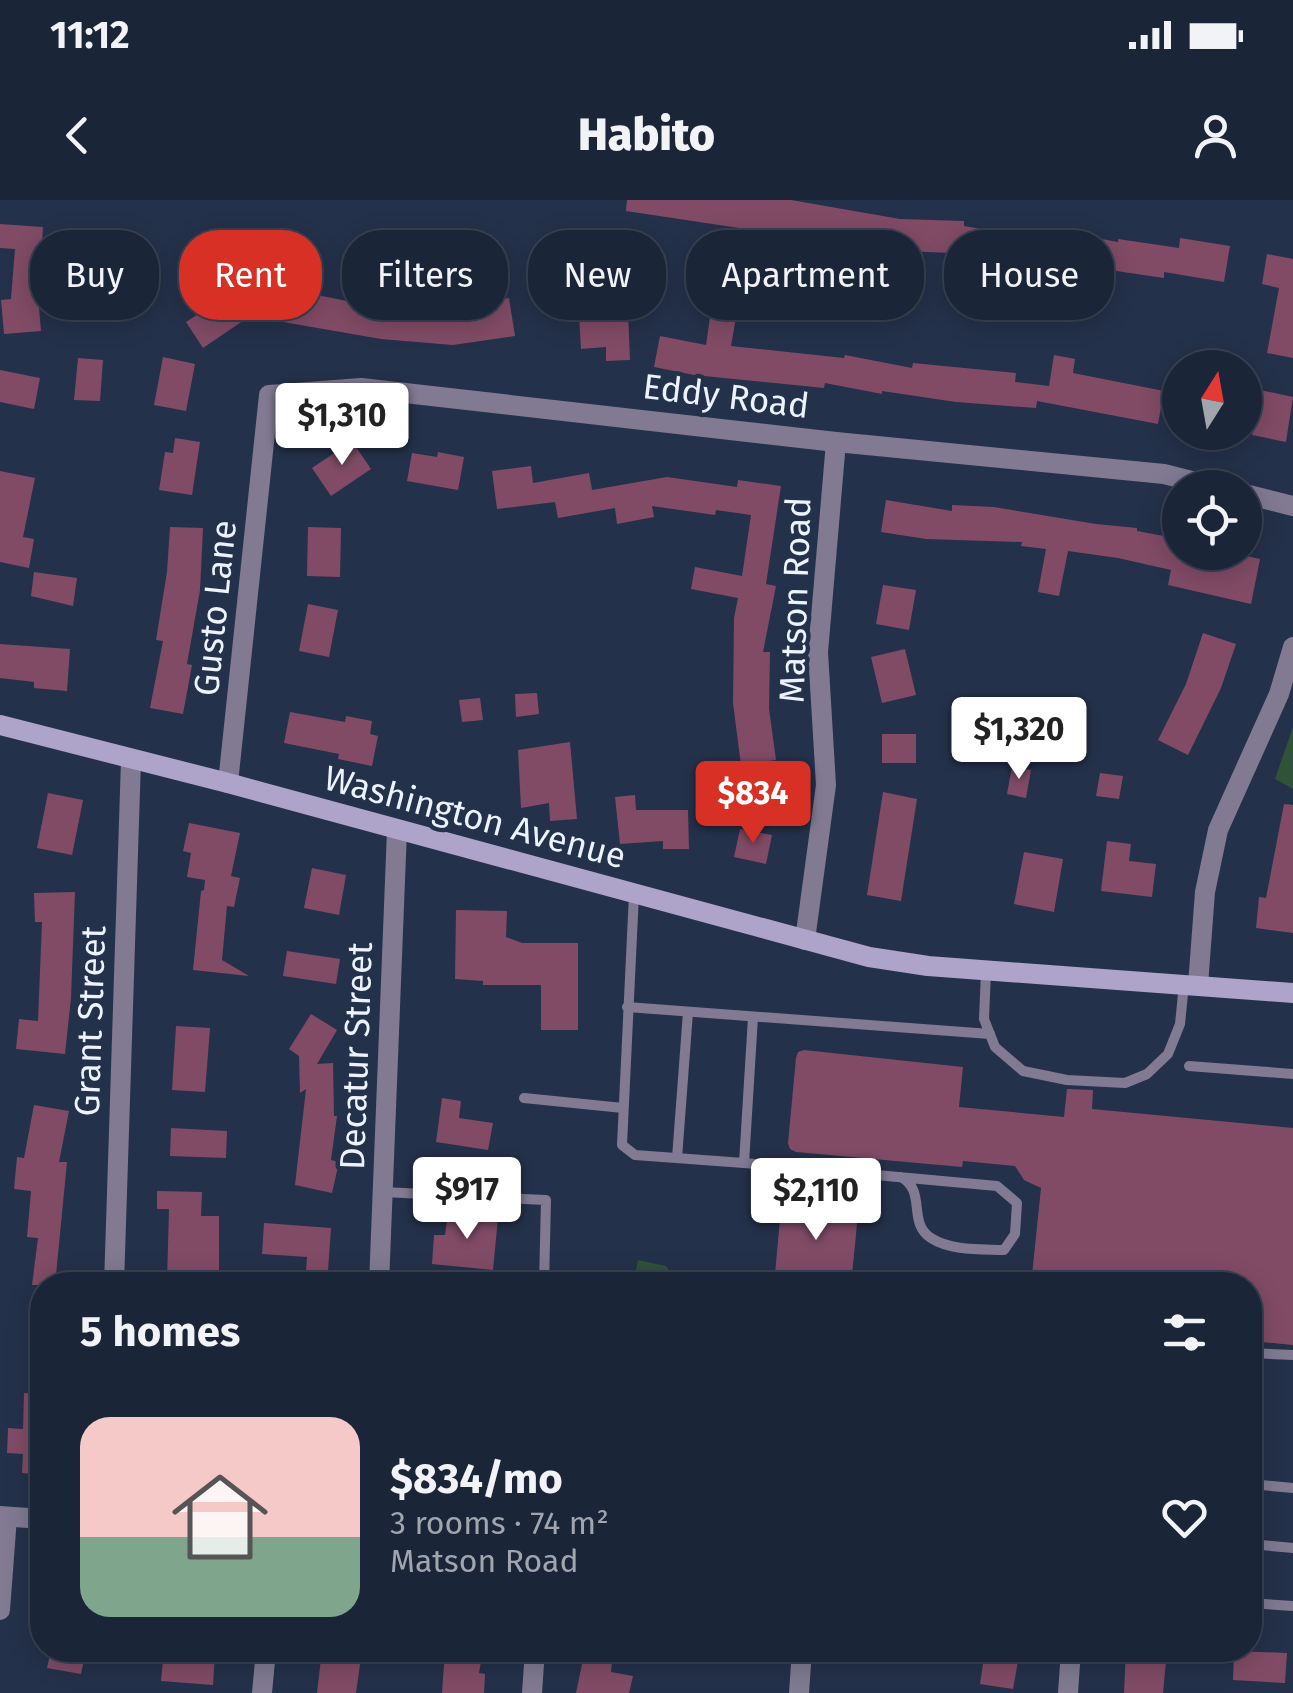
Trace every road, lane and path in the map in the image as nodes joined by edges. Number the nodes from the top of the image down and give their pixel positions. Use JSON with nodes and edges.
{"nodes":[{"id":1,"x":265,"y":439,"type":"joint"},
{"id":2,"x":836,"y":442,"type":"junction"},
{"id":3,"x":1162,"y":474,"type":"edge"},
{"id":4,"x":1262,"y":498,"type":"edge"},
{"id":5,"x":1293,"y":506,"type":"edge"},
{"id":6,"x":1293,"y":647,"type":"edge"},
{"id":7,"x":0,"y":725,"type":"edge"},
{"id":8,"x":130,"y":760,"type":"junction"},
{"id":9,"x":228,"y":783,"type":"junction"},
{"id":10,"x":397,"y":830,"type":"junction"},
{"id":11,"x":634,"y":894,"type":"junction"},
{"id":12,"x":804,"y":940,"type":"junction"},
{"id":13,"x":986,"y":970,"type":"junction"},
{"id":14,"x":1191,"y":984,"type":"junction"},
{"id":15,"x":1293,"y":993,"type":"edge"},
{"id":16,"x":627,"y":1007,"type":"junction"},
{"id":17,"x":688,"y":1012,"type":"junction"},
{"id":18,"x":753,"y":1017,"type":"junction"},
{"id":19,"x":990,"y":1034,"type":"junction"},
{"id":20,"x":1189,"y":1066,"type":"dead end"},
{"id":21,"x":1293,"y":1074,"type":"edge"},
{"id":22,"x":524,"y":1098,"type":"dead end"},
{"id":23,"x":623,"y":1108,"type":"junction"},
{"id":24,"x":677,"y":1158,"type":"junction"},
{"id":25,"x":744,"y":1162,"type":"junction"},
{"id":26,"x":900,"y":1177,"type":"junction"},
{"id":27,"x":383,"y":1192,"type":"junction"},
{"id":28,"x":114,"y":1272,"type":"edge"},
{"id":29,"x":379,"y":1272,"type":"edge"},
{"id":30,"x":544,"y":1272,"type":"edge"},
{"id":31,"x":1262,"y":1354,"type":"edge"},
{"id":32,"x":1293,"y":1355,"type":"edge"},
{"id":33,"x":1262,"y":1485,"type":"edge"},
{"id":34,"x":1293,"y":1488,"type":"edge"},
{"id":35,"x":4,"y":1516,"type":"edge"},
{"id":36,"x":30,"y":1519,"type":"edge"},
{"id":37,"x":1262,"y":1545,"type":"edge"},
{"id":38,"x":1293,"y":1548,"type":"edge"},
{"id":39,"x":1262,"y":1603,"type":"edge"},
{"id":40,"x":1293,"y":1606,"type":"edge"},
{"id":41,"x":0,"y":1610,"type":"edge"},
{"id":42,"x":265,"y":1662,"type":"edge"},
{"id":43,"x":534,"y":1662,"type":"edge"},
{"id":44,"x":801,"y":1662,"type":"edge"},
{"id":45,"x":1071,"y":1662,"type":"edge"},
{"id":46,"x":262,"y":1693,"type":"edge"},
{"id":47,"x":532,"y":1693,"type":"edge"},
{"id":48,"x":798,"y":1693,"type":"edge"},
{"id":49,"x":1068,"y":1693,"type":"edge"}],
"edges":[{"from":1,"to":2,"type":"street","name":"Eddy Road"},
{"from":1,"to":9,"type":"street","name":"Gusto Lane"},
{"from":2,"to":3,"type":"street","name":"Eddy Road"},
{"from":2,"to":12,"type":"street","name":"Matson Road"},
{"from":4,"to":5,"type":"street"},
{"from":6,"to":14,"type":"street"},
{"from":7,"to":8,"type":"street","name":"Washington Avenue"},
{"from":8,"to":9,"type":"street","name":"Washington Avenue"},
{"from":8,"to":28,"type":"street","name":"Grant Street"},
{"from":9,"to":10,"type":"street","name":"Washington Avenue"},
{"from":10,"to":11,"type":"street","name":"Washington Avenue"},
{"from":10,"to":27,"type":"street","name":"Decatur Street"},
{"from":11,"to":12,"type":"street","name":"Washington Avenue"},
{"from":11,"to":16,"type":"lane"},
{"from":12,"to":13,"type":"street","name":"Washington Avenue"},
{"from":13,"to":14,"type":"street","name":"Washington Avenue"},
{"from":13,"to":19,"type":"lane"},
{"from":14,"to":15,"type":"street","name":"Washington Avenue"},
{"from":14,"to":19,"type":"lane"},
{"from":16,"to":17,"type":"lane"},
{"from":16,"to":23,"type":"lane"},
{"from":17,"to":18,"type":"lane"},
{"from":17,"to":24,"type":"lane"},
{"from":18,"to":19,"type":"lane"},
{"from":18,"to":25,"type":"lane"},
{"from":20,"to":21,"type":"lane"},
{"from":22,"to":23,"type":"lane"},
{"from":23,"to":24,"type":"lane"},
{"from":24,"to":25,"type":"lane"},
{"from":25,"to":26,"type":"lane"},
{"from":26,"to":26,"type":"lane"},
{"from":27,"to":29,"type":"street","name":"Decatur Street"},
{"from":27,"to":30,"type":"lane"},
{"from":31,"to":32,"type":"lane"},
{"from":33,"to":34,"type":"lane"},
{"from":35,"to":36,"type":"street"},
{"from":35,"to":41,"type":"street"},
{"from":37,"to":38,"type":"lane"},
{"from":39,"to":40,"type":"lane"},
{"from":42,"to":46,"type":"street"},
{"from":43,"to":47,"type":"street"},
{"from":44,"to":48,"type":"street"},
{"from":45,"to":49,"type":"street"}]}
